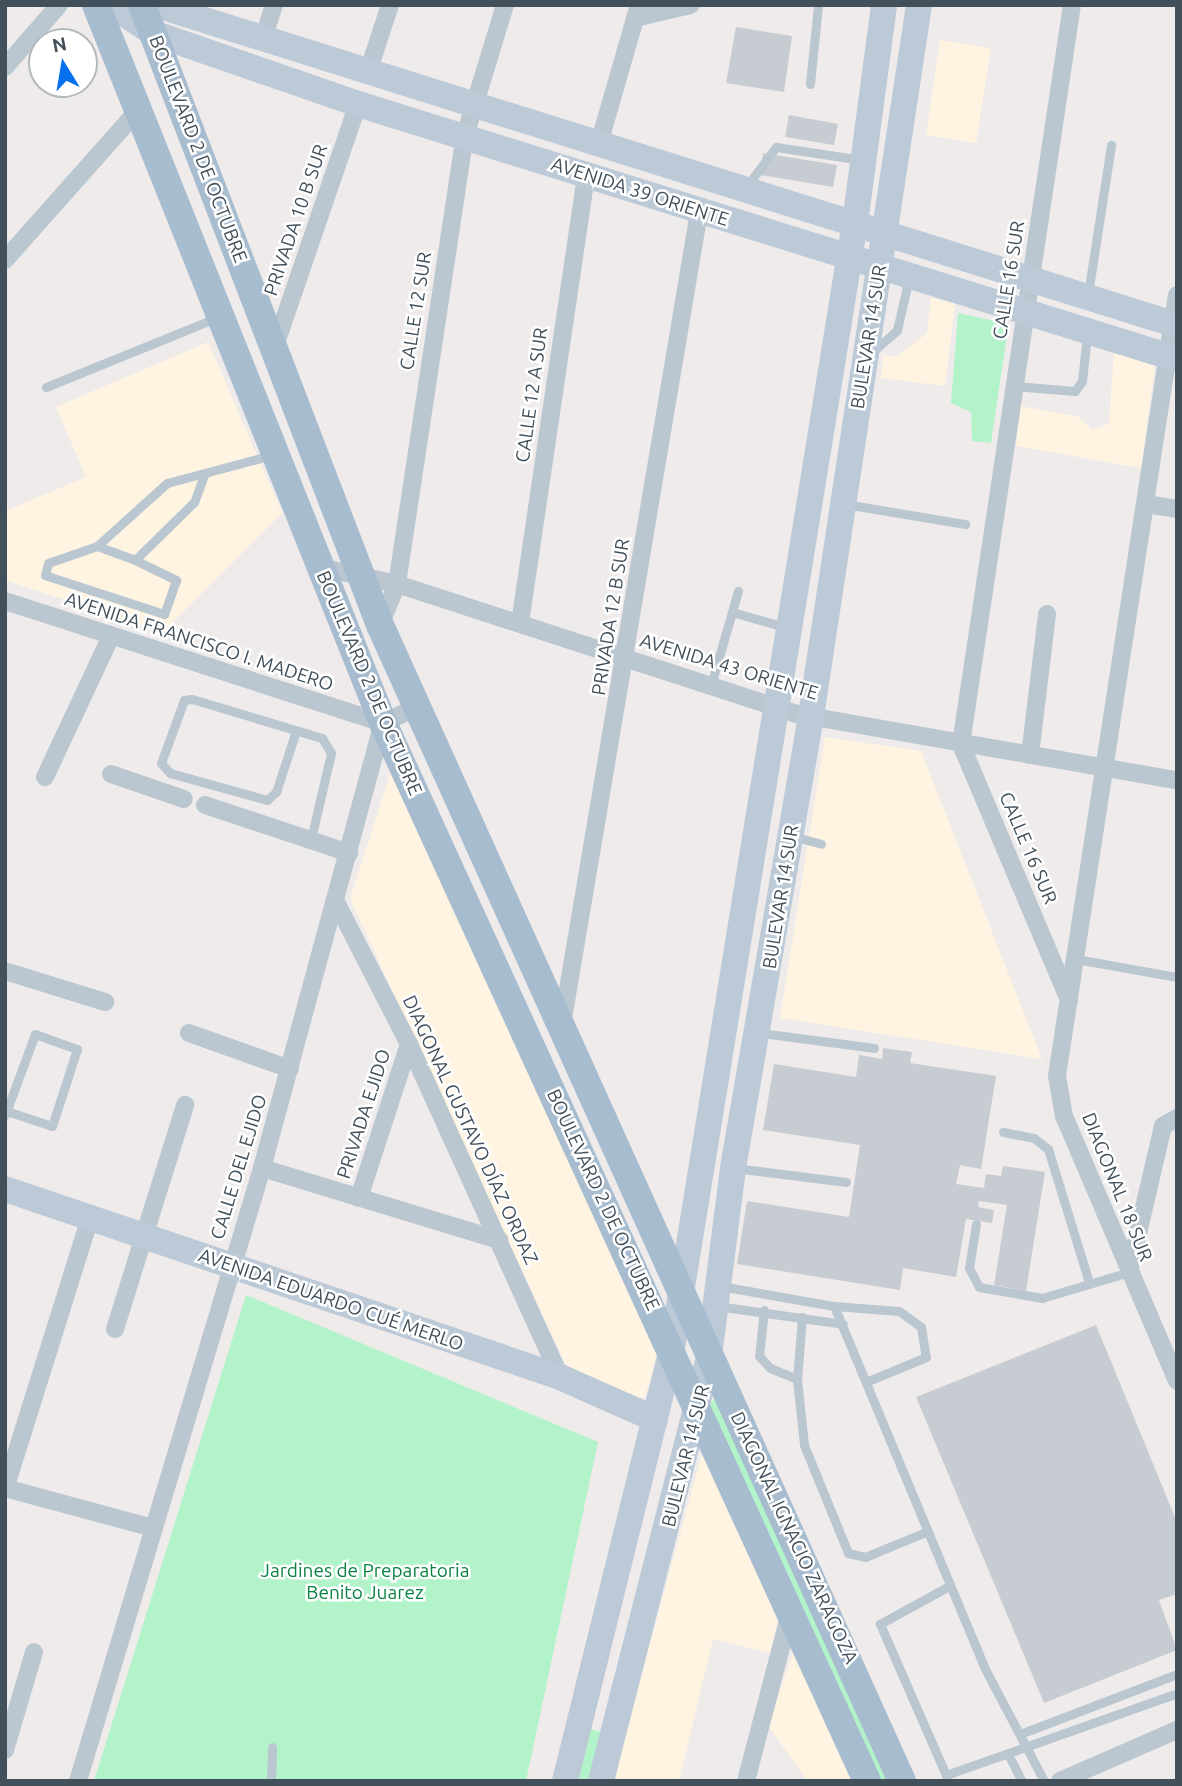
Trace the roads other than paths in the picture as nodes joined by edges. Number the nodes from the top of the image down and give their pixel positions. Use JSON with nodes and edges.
{"nodes":[{"id":1,"x":59,"y":5,"type":"edge"},
{"id":2,"x":96,"y":5,"type":"edge"},
{"id":3,"x":111,"y":5,"type":"edge"},
{"id":4,"x":274,"y":5,"type":"edge"},
{"id":5,"x":390,"y":5,"type":"edge"},
{"id":6,"x":505,"y":5,"type":"edge"},
{"id":7,"x":691,"y":5,"type":"edge"},
{"id":8,"x":818,"y":5,"type":"edge"},
{"id":9,"x":884,"y":5,"type":"edge"},
{"id":10,"x":919,"y":5,"type":"edge"},
{"id":11,"x":1072,"y":5,"type":"edge"},
{"id":12,"x":156,"y":11,"type":"edge"},
{"id":13,"x":637,"y":11,"type":"edge"},
{"id":14,"x":263,"y":39,"type":"junction"},
{"id":15,"x":5,"y":67,"type":"edge"},
{"id":16,"x":367,"y":75,"type":"junction"},
{"id":17,"x":810,"y":84,"type":"dead end"},
{"id":18,"x":358,"y":104,"type":"junction"},
{"id":19,"x":473,"y":107,"type":"junction"},
{"id":20,"x":139,"y":109,"type":"junction"},
{"id":21,"x":465,"y":136,"type":"junction"},
{"id":22,"x":1111,"y":145,"type":"dead end"},
{"id":23,"x":598,"y":147,"type":"junction"},
{"id":24,"x":864,"y":160,"type":"junction"},
{"id":25,"x":586,"y":174,"type":"junction"},
{"id":26,"x":744,"y":190,"type":"junction"},
{"id":27,"x":699,"y":212,"type":"junction"},
{"id":28,"x":855,"y":223,"type":"junction"},
{"id":29,"x":885,"y":232,"type":"junction"},
{"id":30,"x":849,"y":259,"type":"junction"},
{"id":31,"x":5,"y":260,"type":"edge"},
{"id":32,"x":881,"y":269,"type":"junction"},
{"id":33,"x":1031,"y":277,"type":"junction"},
{"id":34,"x":909,"y":278,"type":"junction"},
{"id":35,"x":1177,"y":295,"type":"edge"},
{"id":36,"x":1087,"y":296,"type":"junction"},
{"id":37,"x":1025,"y":312,"type":"junction"},
{"id":38,"x":219,"y":316,"type":"junction"},
{"id":39,"x":1174,"y":324,"type":"edge"},
{"id":40,"x":1087,"y":331,"type":"junction"},
{"id":41,"x":274,"y":349,"type":"junction"},
{"id":42,"x":867,"y":354,"type":"junction"},
{"id":43,"x":1172,"y":358,"type":"edge"},
{"id":44,"x":1014,"y":386,"type":"junction"},
{"id":45,"x":46,"y":387,"type":"dead end"},
{"id":46,"x":274,"y":454,"type":"junction"},
{"id":47,"x":204,"y":475,"type":"junction"},
{"id":48,"x":843,"y":503,"type":"junction"},
{"id":49,"x":1146,"y":504,"type":"junction"},
{"id":50,"x":1177,"y":509,"type":"edge"},
{"id":51,"x":965,"y":524,"type":"dead end"},
{"id":52,"x":97,"y":546,"type":"junction"},
{"id":53,"x":135,"y":560,"type":"junction"},
{"id":54,"x":319,"y":567,"type":"junction"},
{"id":55,"x":360,"y":575,"type":"junction"},
{"id":56,"x":397,"y":584,"type":"junction"},
{"id":57,"x":738,"y":591,"type":"dead end"},
{"id":58,"x":5,"y":601,"type":"edge"},
{"id":59,"x":732,"y":612,"type":"junction"},
{"id":60,"x":1047,"y":614,"type":"dead end"},
{"id":61,"x":520,"y":623,"type":"junction"},
{"id":62,"x":380,"y":625,"type":"junction"},
{"id":63,"x":788,"y":628,"type":"junction"},
{"id":64,"x":111,"y":636,"type":"junction"},
{"id":65,"x":626,"y":657,"type":"junction"},
{"id":66,"x":711,"y":685,"type":"junction"},
{"id":67,"x":776,"y":706,"type":"junction"},
{"id":68,"x":417,"y":708,"type":"junction"},
{"id":69,"x":811,"y":716,"type":"junction"},
{"id":70,"x":383,"y":723,"type":"junction"},
{"id":71,"x":296,"y":731,"type":"junction"},
{"id":72,"x":961,"y":744,"type":"junction"},
{"id":73,"x":1030,"y":755,"type":"junction"},
{"id":74,"x":1101,"y":767,"type":"junction"},
{"id":75,"x":111,"y":774,"type":"dead end"},
{"id":76,"x":45,"y":777,"type":"dead end"},
{"id":77,"x":1177,"y":780,"type":"edge"},
{"id":78,"x":184,"y":799,"type":"dead end"},
{"id":79,"x":205,"y":805,"type":"dead end"},
{"id":80,"x":790,"y":836,"type":"junction"},
{"id":81,"x":311,"y":839,"type":"junction"},
{"id":82,"x":821,"y":844,"type":"dead end"},
{"id":83,"x":349,"y":853,"type":"junction"},
{"id":84,"x":337,"y":904,"type":"junction"},
{"id":85,"x":1076,"y":959,"type":"junction"},
{"id":86,"x":5,"y":971,"type":"edge"},
{"id":87,"x":1177,"y":978,"type":"edge"},
{"id":88,"x":1069,"y":1000,"type":"junction"},
{"id":89,"x":105,"y":1002,"type":"dead end"},
{"id":90,"x":561,"y":1028,"type":"junction"},
{"id":91,"x":759,"y":1032,"type":"junction"},
{"id":92,"x":189,"y":1033,"type":"dead end"},
{"id":93,"x":409,"y":1044,"type":"junction"},
{"id":94,"x":874,"y":1048,"type":"dead end"},
{"id":95,"x":290,"y":1069,"type":"junction"},
{"id":96,"x":185,"y":1105,"type":"dead end"},
{"id":97,"x":6,"y":1113,"type":"edge"},
{"id":98,"x":1177,"y":1118,"type":"edge"},
{"id":99,"x":1003,"y":1132,"type":"dead end"},
{"id":100,"x":262,"y":1168,"type":"junction"},
{"id":101,"x":733,"y":1168,"type":"junction"},
{"id":102,"x":846,"y":1182,"type":"dead end"},
{"id":103,"x":5,"y":1189,"type":"edge"},
{"id":104,"x":359,"y":1198,"type":"junction"},
{"id":105,"x":90,"y":1218,"type":"junction"},
{"id":106,"x":976,"y":1224,"type":"dead end"},
{"id":107,"x":146,"y":1237,"type":"junction"},
{"id":108,"x":499,"y":1240,"type":"junction"},
{"id":109,"x":230,"y":1267,"type":"junction"},
{"id":110,"x":1129,"y":1272,"type":"junction"},
{"id":111,"x":1089,"y":1282,"type":"junction"},
{"id":112,"x":717,"y":1296,"type":"junction"},
{"id":113,"x":680,"y":1299,"type":"junction"},
{"id":114,"x":834,"y":1306,"type":"junction"},
{"id":115,"x":764,"y":1310,"type":"junction"},
{"id":116,"x":802,"y":1317,"type":"junction"},
{"id":117,"x":843,"y":1324,"type":"junction"},
{"id":118,"x":115,"y":1329,"type":"dead end"},
{"id":119,"x":672,"y":1349,"type":"junction"},
{"id":120,"x":709,"y":1356,"type":"junction"},
{"id":121,"x":560,"y":1377,"type":"junction"},
{"id":122,"x":797,"y":1378,"type":"junction"},
{"id":123,"x":868,"y":1381,"type":"junction"},
{"id":124,"x":1177,"y":1381,"type":"edge"},
{"id":125,"x":699,"y":1407,"type":"junction"},
{"id":126,"x":654,"y":1419,"type":"junction"},
{"id":127,"x":5,"y":1488,"type":"edge"},
{"id":128,"x":153,"y":1528,"type":"junction"},
{"id":129,"x":928,"y":1531,"type":"junction"},
{"id":130,"x":948,"y":1586,"type":"junction"},
{"id":131,"x":792,"y":1606,"type":"junction"},
{"id":132,"x":34,"y":1652,"type":"dead end"},
{"id":133,"x":1177,"y":1674,"type":"edge"},
{"id":134,"x":1177,"y":1693,"type":"edge"},
{"id":135,"x":1177,"y":1730,"type":"edge"},
{"id":136,"x":1020,"y":1734,"type":"junction"},
{"id":137,"x":272,"y":1747,"type":"dead end"},
{"id":138,"x":1029,"y":1749,"type":"junction"},
{"id":139,"x":5,"y":1750,"type":"edge"},
{"id":140,"x":1009,"y":1756,"type":"junction"},
{"id":141,"x":78,"y":1781,"type":"edge"},
{"id":142,"x":271,"y":1781,"type":"edge"},
{"id":143,"x":565,"y":1781,"type":"edge"},
{"id":144,"x":601,"y":1781,"type":"edge"},
{"id":145,"x":746,"y":1781,"type":"edge"},
{"id":146,"x":867,"y":1781,"type":"edge"},
{"id":147,"x":902,"y":1781,"type":"edge"},
{"id":148,"x":1022,"y":1781,"type":"edge"},
{"id":149,"x":1044,"y":1781,"type":"edge"},
{"id":150,"x":1060,"y":1781,"type":"edge"}],
"edges":[{"from":1,"to":15,"type":"street"},
{"from":2,"to":20,"type":"main road","name":"BOULEVARD 2 DE OCTUBRE"},
{"from":3,"to":12,"type":"main road","name":"AVENIDA 39 ORIENTE"},
{"from":4,"to":14,"type":"street"},
{"from":5,"to":16,"type":"street"},
{"from":6,"to":19,"type":"street","name":"CALLE 12 SUR"},
{"from":7,"to":13,"type":"street"},
{"from":8,"to":17,"type":"lane"},
{"from":9,"to":24,"type":"main road","name":"BULEVAR 14 SUR"},
{"from":10,"to":29,"type":"main road","name":"BULEVAR 14 SUR"},
{"from":11,"to":33,"type":"street","name":"CALLE 16 SUR"},
{"from":12,"to":14,"type":"main road","name":"AVENIDA 39 ORIENTE"},
{"from":12,"to":18,"type":"main road","name":"AVENIDA 39 ORIENTE"},
{"from":12,"to":41,"type":"main road","name":"BOULEVARD 2 DE OCTUBRE"},
{"from":13,"to":23,"type":"street"},
{"from":14,"to":16,"type":"main road","name":"AVENIDA 39 ORIENTE"},
{"from":16,"to":19,"type":"main road","name":"AVENIDA 39 ORIENTE"},
{"from":18,"to":21,"type":"main road","name":"AVENIDA 39 ORIENTE"},
{"from":18,"to":41,"type":"street","name":"PRIVADA 10 B SUR"},
{"from":19,"to":21,"type":"street","name":"CALLE 12 SUR"},
{"from":19,"to":23,"type":"main road","name":"AVENIDA 39 ORIENTE"},
{"from":20,"to":31,"type":"street"},
{"from":20,"to":38,"type":"main road","name":"BOULEVARD 2 DE OCTUBRE"},
{"from":21,"to":25,"type":"main road","name":"AVENIDA 39 ORIENTE"},
{"from":21,"to":56,"type":"street","name":"CALLE 12 SUR"},
{"from":22,"to":36,"type":"lane"},
{"from":23,"to":26,"type":"main road","name":"AVENIDA 39 ORIENTE"},
{"from":24,"to":26,"type":"lane"},
{"from":24,"to":28,"type":"main road","name":"BULEVAR 14 SUR"},
{"from":25,"to":27,"type":"main road","name":"AVENIDA 39 ORIENTE"},
{"from":25,"to":61,"type":"street","name":"CALLE 12 A SUR"},
{"from":26,"to":28,"type":"main road","name":"AVENIDA 39 ORIENTE"},
{"from":27,"to":30,"type":"main road","name":"AVENIDA 39 ORIENTE"},
{"from":27,"to":65,"type":"street","name":"PRIVADA 12 B SUR"},
{"from":28,"to":29,"type":"main road","name":"AVENIDA 39 ORIENTE"},
{"from":28,"to":30,"type":"main road","name":"BULEVAR 14 SUR"},
{"from":29,"to":32,"type":"main road","name":"BULEVAR 14 SUR"},
{"from":29,"to":33,"type":"main road","name":"AVENIDA 39 ORIENTE"},
{"from":30,"to":32,"type":"main road","name":"AVENIDA 39 ORIENTE"},
{"from":30,"to":63,"type":"main road","name":"BULEVAR 14 SUR"},
{"from":32,"to":34,"type":"main road","name":"AVENIDA 39 ORIENTE"},
{"from":32,"to":42,"type":"main road","name":"BULEVAR 14 SUR"},
{"from":33,"to":36,"type":"main road","name":"AVENIDA 39 ORIENTE"},
{"from":33,"to":37,"type":"street","name":"CALLE 16 SUR"},
{"from":34,"to":37,"type":"main road","name":"AVENIDA 39 ORIENTE"},
{"from":34,"to":42,"type":"lane"},
{"from":35,"to":39,"type":"street","name":"CALLE 16 SUR"},
{"from":36,"to":39,"type":"main road","name":"AVENIDA 39 ORIENTE"},
{"from":37,"to":40,"type":"main road","name":"AVENIDA 39 ORIENTE"},
{"from":37,"to":44,"type":"street","name":"CALLE 16 SUR"},
{"from":38,"to":45,"type":"lane"},
{"from":38,"to":46,"type":"main road","name":"BOULEVARD 2 DE OCTUBRE"},
{"from":39,"to":43,"type":"street","name":"CALLE 16 SUR"},
{"from":40,"to":43,"type":"main road","name":"AVENIDA 39 ORIENTE"},
{"from":40,"to":44,"type":"lane"},
{"from":41,"to":55,"type":"main road","name":"BOULEVARD 2 DE OCTUBRE"},
{"from":42,"to":48,"type":"main road","name":"BULEVAR 14 SUR"},
{"from":43,"to":49,"type":"street","name":"CALLE 16 SUR"},
{"from":44,"to":72,"type":"street","name":"CALLE 16 SUR"},
{"from":46,"to":47,"type":"lane"},
{"from":46,"to":54,"type":"main road","name":"BOULEVARD 2 DE OCTUBRE"},
{"from":47,"to":52,"type":"lane"},
{"from":47,"to":53,"type":"lane"},
{"from":48,"to":51,"type":"lane"},
{"from":48,"to":69,"type":"main road","name":"BULEVAR 14 SUR"},
{"from":49,"to":50,"type":"street"},
{"from":49,"to":74,"type":"street","name":"CALLE 16 SUR"},
{"from":52,"to":53,"type":"lane"},
{"from":52,"to":53,"type":"lane"},
{"from":54,"to":55,"type":"street","name":"AVENIDA 43 ORIENTE"},
{"from":54,"to":70,"type":"main road","name":"BOULEVARD 2 DE OCTUBRE"},
{"from":55,"to":56,"type":"street","name":"AVENIDA 43 ORIENTE"},
{"from":55,"to":62,"type":"main road","name":"BOULEVARD 2 DE OCTUBRE"},
{"from":56,"to":61,"type":"street","name":"AVENIDA 43 ORIENTE"},
{"from":56,"to":62,"type":"street","name":"CALLE 12 SUR"},
{"from":57,"to":59,"type":"lane"},
{"from":58,"to":64,"type":"street","name":"AVENIDA FRANCISCO I. MADERO"},
{"from":59,"to":63,"type":"lane"},
{"from":59,"to":66,"type":"lane"},
{"from":60,"to":73,"type":"street"},
{"from":61,"to":65,"type":"street","name":"AVENIDA 43 ORIENTE"},
{"from":62,"to":68,"type":"main road","name":"BOULEVARD 2 DE OCTUBRE"},
{"from":63,"to":67,"type":"main road","name":"BULEVAR 14 SUR"},
{"from":64,"to":70,"type":"street","name":"AVENIDA FRANCISCO I. MADERO"},
{"from":64,"to":76,"type":"street"},
{"from":65,"to":66,"type":"street","name":"AVENIDA 43 ORIENTE"},
{"from":65,"to":90,"type":"street","name":"PRIVADA 12 B SUR"},
{"from":66,"to":67,"type":"street","name":"AVENIDA 43 ORIENTE"},
{"from":67,"to":69,"type":"street","name":"AVENIDA 43 ORIENTE"},
{"from":67,"to":113,"type":"main road","name":"BULEVAR 14 SUR"},
{"from":68,"to":70,"type":"street"},
{"from":68,"to":90,"type":"main road","name":"BOULEVARD 2 DE OCTUBRE"},
{"from":69,"to":72,"type":"street","name":"AVENIDA 43 ORIENTE"},
{"from":69,"to":80,"type":"main road","name":"BULEVAR 14 SUR"},
{"from":70,"to":83,"type":"street","name":"CALLE DEL EJIDO"},
{"from":70,"to":119,"type":"main road","name":"BOULEVARD 2 DE OCTUBRE"},
{"from":71,"to":71,"type":"lane"},
{"from":71,"to":81,"type":"lane"},
{"from":72,"to":73,"type":"street","name":"AVENIDA 43 ORIENTE"},
{"from":72,"to":88,"type":"street","name":"CALLE 16 SUR"},
{"from":73,"to":74,"type":"street","name":"AVENIDA 43 ORIENTE"},
{"from":74,"to":77,"type":"street","name":"AVENIDA 43 ORIENTE"},
{"from":74,"to":85,"type":"street","name":"CALLE 16 SUR"},
{"from":75,"to":78,"type":"street"},
{"from":79,"to":81,"type":"street"},
{"from":80,"to":82,"type":"lane"},
{"from":80,"to":91,"type":"main road","name":"BULEVAR 14 SUR"},
{"from":81,"to":83,"type":"street"},
{"from":83,"to":84,"type":"street","name":"CALLE DEL EJIDO"},
{"from":84,"to":93,"type":"street","name":"DIAGONAL GUSTAVO DÍAZ ORDAZ"},
{"from":84,"to":95,"type":"street","name":"CALLE DEL EJIDO"},
{"from":85,"to":87,"type":"lane"},
{"from":85,"to":88,"type":"street","name":"CALLE 16 SUR"},
{"from":86,"to":89,"type":"street"},
{"from":88,"to":110,"type":"street","name":"DIAGONAL 18 SUR"},
{"from":90,"to":113,"type":"main road","name":"BOULEVARD 2 DE OCTUBRE"},
{"from":91,"to":94,"type":"lane"},
{"from":91,"to":101,"type":"main road","name":"BULEVAR 14 SUR"},
{"from":92,"to":95,"type":"street"},
{"from":93,"to":104,"type":"street","name":"PRIVADA EJIDO"},
{"from":93,"to":108,"type":"street","name":"DIAGONAL GUSTAVO DÍAZ ORDAZ"},
{"from":95,"to":100,"type":"street","name":"CALLE DEL EJIDO"},
{"from":96,"to":107,"type":"street"},
{"from":97,"to":97,"type":"lane"},
{"from":98,"to":110,"type":"street"},
{"from":99,"to":111,"type":"lane"},
{"from":100,"to":104,"type":"street"},
{"from":100,"to":109,"type":"street","name":"CALLE DEL EJIDO"},
{"from":101,"to":102,"type":"lane"},
{"from":101,"to":112,"type":"main road","name":"BULEVAR 14 SUR"},
{"from":103,"to":105,"type":"main road","name":"AVENIDA EDUARDO CUÉ MERLO"},
{"from":104,"to":108,"type":"street"},
{"from":105,"to":107,"type":"main road","name":"AVENIDA EDUARDO CUÉ MERLO"},
{"from":105,"to":127,"type":"street"},
{"from":106,"to":111,"type":"lane"},
{"from":107,"to":109,"type":"main road","name":"AVENIDA EDUARDO CUÉ MERLO"},
{"from":107,"to":118,"type":"street"},
{"from":108,"to":121,"type":"street","name":"DIAGONAL GUSTAVO DÍAZ ORDAZ"},
{"from":109,"to":121,"type":"main road","name":"AVENIDA EDUARDO CUÉ MERLO"},
{"from":109,"to":128,"type":"street","name":"CALLE DEL EJIDO"},
{"from":110,"to":111,"type":"lane"},
{"from":110,"to":124,"type":"street","name":"DIAGONAL 18 SUR"},
{"from":112,"to":114,"type":"lane"},
{"from":112,"to":115,"type":"lane"},
{"from":112,"to":120,"type":"main road","name":"BULEVAR 14 SUR"},
{"from":113,"to":119,"type":"main road","name":"BULEVAR 14 SUR"},
{"from":113,"to":120,"type":"main road","name":"DIAGONAL IGNACIO ZARAGOZA"},
{"from":114,"to":117,"type":"lane"},
{"from":114,"to":123,"type":"lane"},
{"from":115,"to":116,"type":"lane"},
{"from":115,"to":122,"type":"lane"},
{"from":116,"to":117,"type":"lane"},
{"from":116,"to":122,"type":"lane"},
{"from":117,"to":123,"type":"lane"},
{"from":119,"to":125,"type":"main road","name":"DIAGONAL IGNACIO ZARAGOZA"},
{"from":119,"to":126,"type":"main road","name":"BULEVAR 14 SUR"},
{"from":120,"to":125,"type":"main road","name":"BULEVAR 14 SUR"},
{"from":120,"to":147,"type":"main road","name":"DIAGONAL IGNACIO ZARAGOZA"},
{"from":121,"to":126,"type":"main road","name":"AVENIDA EDUARDO CUÉ MERLO"},
{"from":122,"to":129,"type":"lane"},
{"from":123,"to":129,"type":"lane"},
{"from":125,"to":131,"type":"main road","name":"DIAGONAL IGNACIO ZARAGOZA"},
{"from":125,"to":144,"type":"main road","name":"BULEVAR 14 SUR"},
{"from":126,"to":143,"type":"main road","name":"BULEVAR 14 SUR"},
{"from":127,"to":128,"type":"street"},
{"from":128,"to":141,"type":"street","name":"CALLE DEL EJIDO"},
{"from":129,"to":130,"type":"lane"},
{"from":130,"to":136,"type":"lane"},
{"from":130,"to":140,"type":"lane"},
{"from":131,"to":145,"type":"street"},
{"from":131,"to":146,"type":"main road","name":"DIAGONAL IGNACIO ZARAGOZA"},
{"from":132,"to":139,"type":"street"},
{"from":133,"to":136,"type":"lane"},
{"from":134,"to":138,"type":"lane"},
{"from":135,"to":150,"type":"street"},
{"from":136,"to":138,"type":"lane"},
{"from":137,"to":142,"type":"lane"},
{"from":138,"to":140,"type":"lane"},
{"from":138,"to":149,"type":"lane"},
{"from":140,"to":148,"type":"lane"}]}
